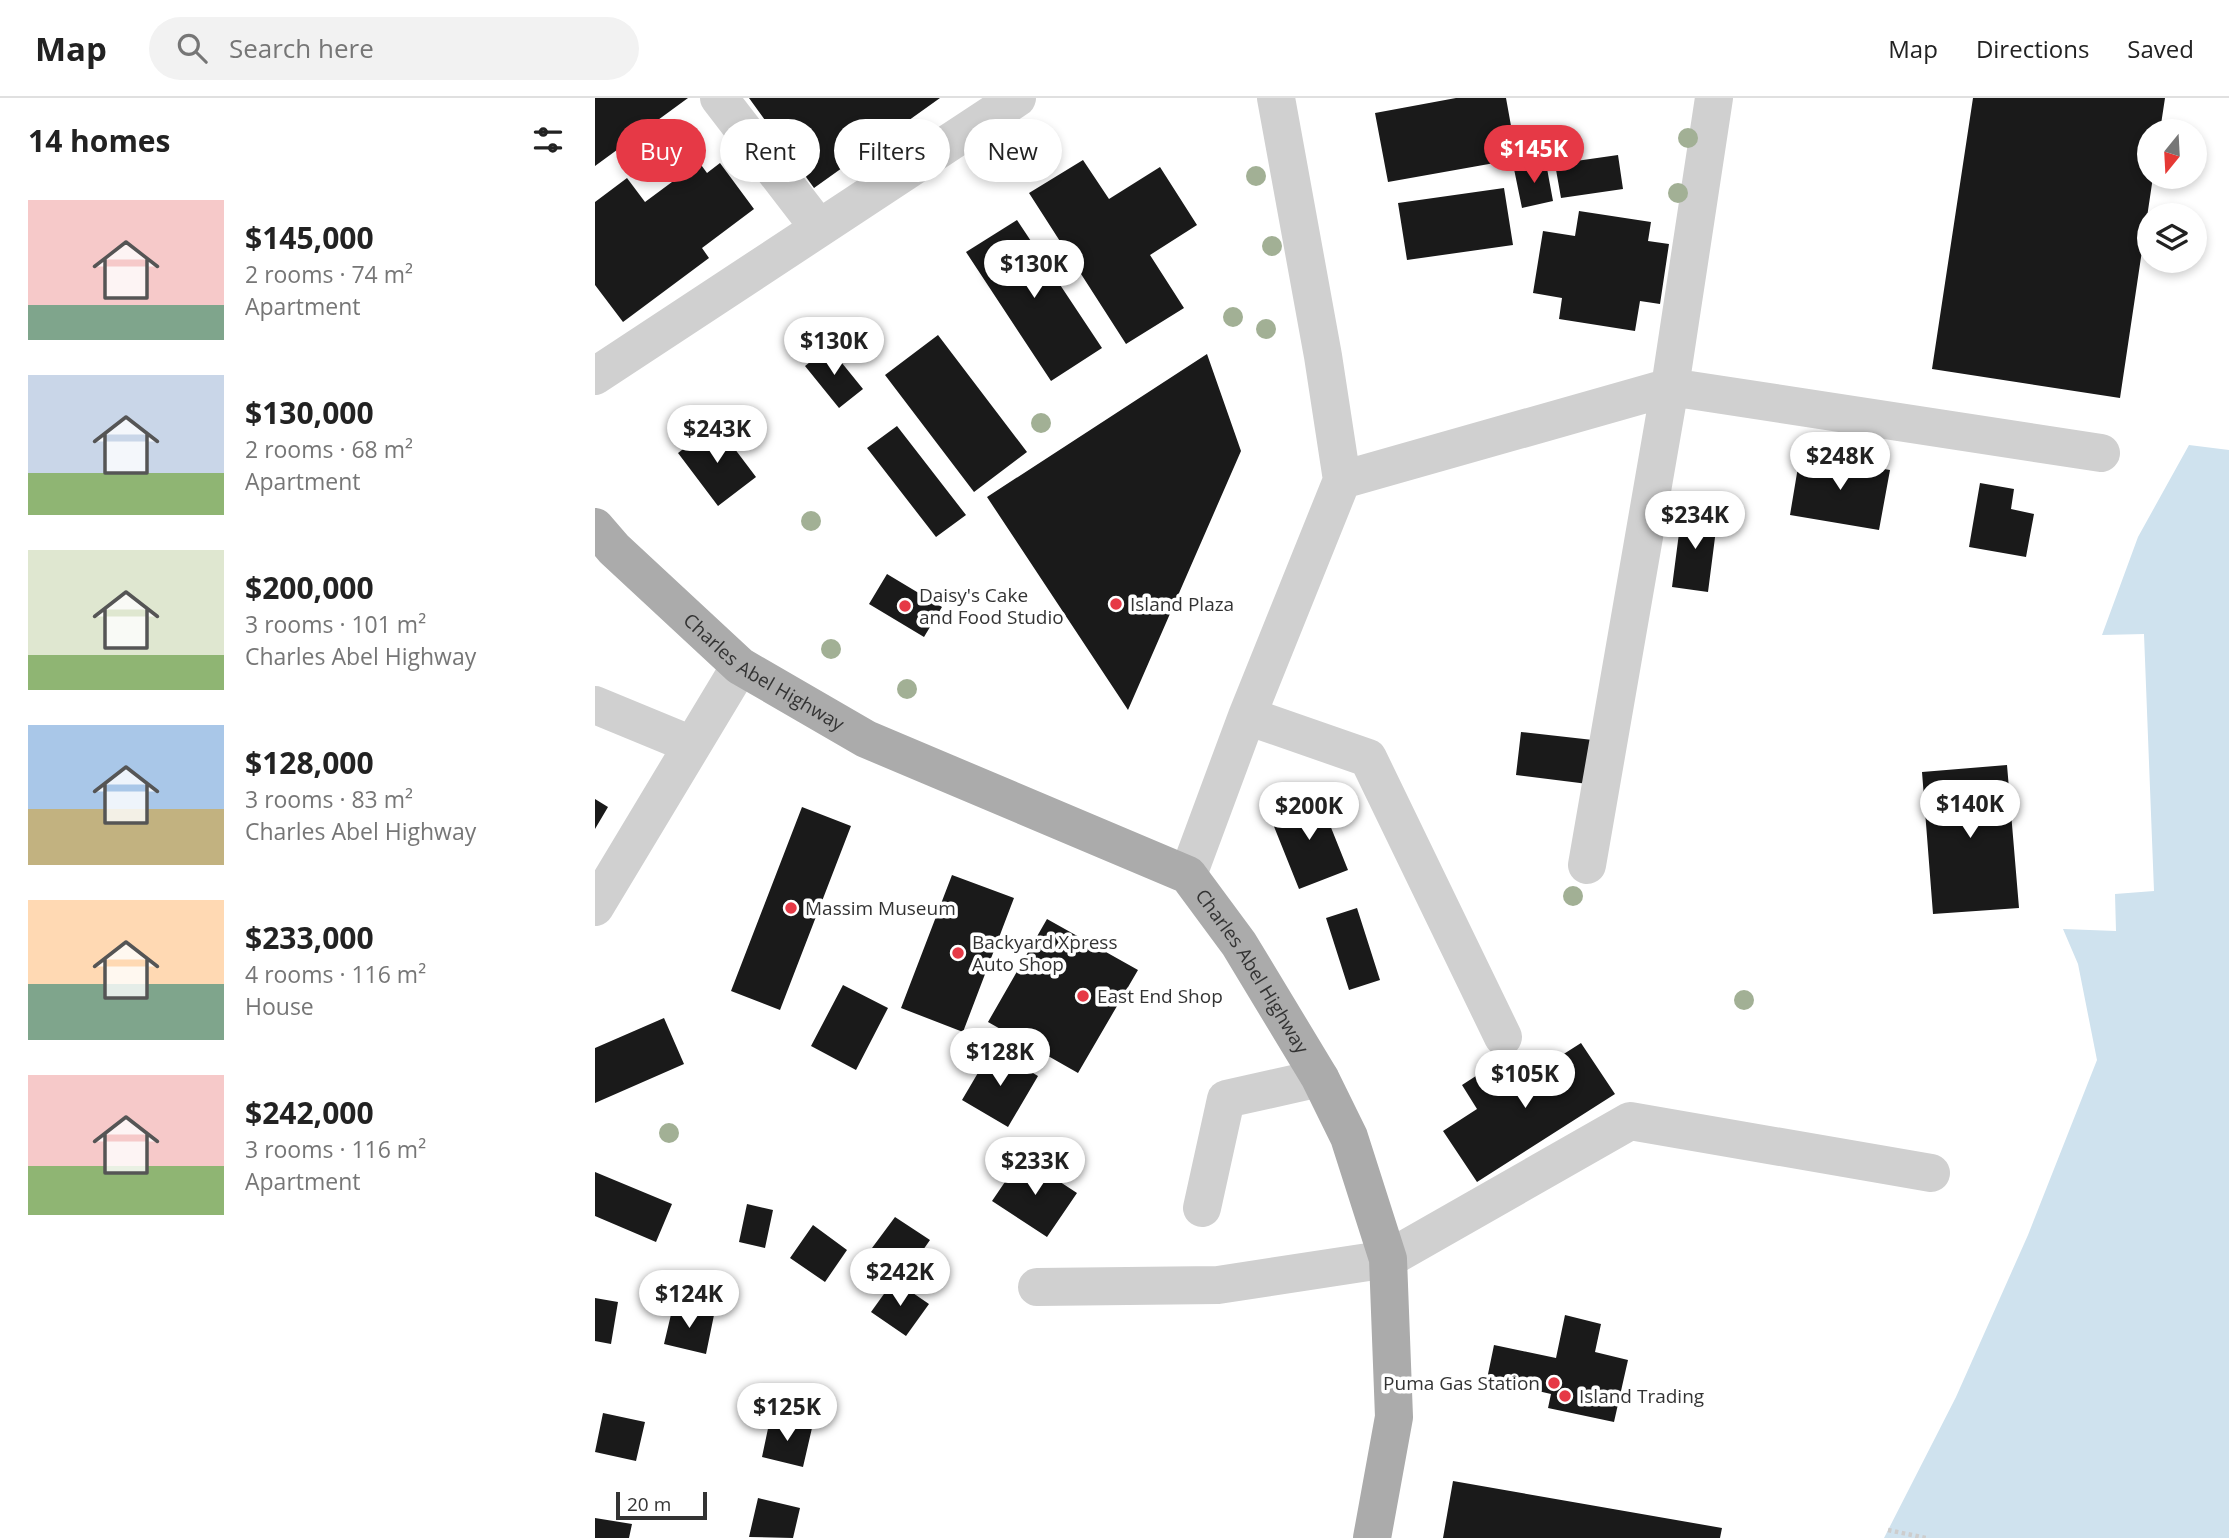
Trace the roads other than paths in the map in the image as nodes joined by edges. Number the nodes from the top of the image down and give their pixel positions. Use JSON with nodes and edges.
{"nodes":[{"id":1,"x":719,"y":98,"type":"edge"},
{"id":2,"x":1017,"y":98,"type":"edge"},
{"id":3,"x":1276,"y":98,"type":"edge"},
{"id":4,"x":1714,"y":98,"type":"edge"},
{"id":5,"x":819,"y":228,"type":"junction"},
{"id":6,"x":595,"y":376,"type":"edge"},
{"id":7,"x":1670,"y":387,"type":"junction"},
{"id":8,"x":2101,"y":453,"type":"dead end"},
{"id":9,"x":1342,"y":480,"type":"junction"},
{"id":10,"x":595,"y":527,"type":"edge"},
{"id":11,"x":740,"y":666,"type":"junction"},
{"id":12,"x":595,"y":705,"type":"edge"},
{"id":13,"x":1247,"y":716,"type":"junction"},
{"id":14,"x":692,"y":745,"type":"junction"},
{"id":15,"x":1587,"y":865,"type":"dead end"},
{"id":16,"x":1188,"y":875,"type":"junction"},
{"id":17,"x":595,"y":907,"type":"edge"},
{"id":18,"x":1503,"y":1037,"type":"dead end"},
{"id":19,"x":1320,"y":1078,"type":"junction"},
{"id":20,"x":1931,"y":1173,"type":"dead end"},
{"id":21,"x":1202,"y":1208,"type":"dead end"},
{"id":22,"x":1388,"y":1259,"type":"junction"},
{"id":23,"x":1037,"y":1287,"type":"dead end"},
{"id":24,"x":1372,"y":1538,"type":"edge"}],
"edges":[{"from":1,"to":5,"type":"street"},
{"from":2,"to":5,"type":"street"},
{"from":3,"to":9,"type":"street"},
{"from":4,"to":7,"type":"street"},
{"from":5,"to":6,"type":"street"},
{"from":7,"to":8,"type":"street"},
{"from":7,"to":9,"type":"street"},
{"from":7,"to":15,"type":"street"},
{"from":9,"to":13,"type":"street"},
{"from":10,"to":11,"type":"main road","name":"Charles Abel Highway"},
{"from":11,"to":14,"type":"street"},
{"from":11,"to":16,"type":"main road","name":"Charles Abel Highway"},
{"from":12,"to":14,"type":"street"},
{"from":13,"to":16,"type":"street"},
{"from":13,"to":18,"type":"street"},
{"from":14,"to":17,"type":"street"},
{"from":16,"to":19,"type":"main road","name":"Charles Abel Highway"},
{"from":19,"to":21,"type":"street"},
{"from":19,"to":22,"type":"main road","name":"Charles Abel Highway"},
{"from":20,"to":22,"type":"street"},
{"from":22,"to":23,"type":"street"},
{"from":22,"to":24,"type":"main road","name":"Charles Abel Highway"}]}
